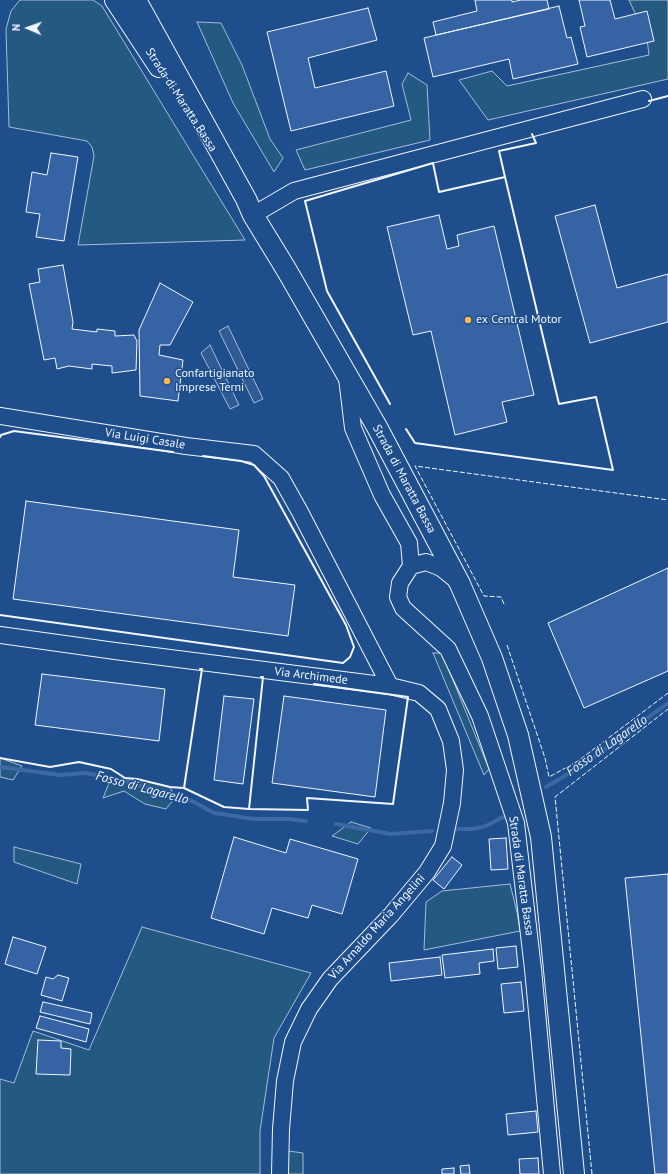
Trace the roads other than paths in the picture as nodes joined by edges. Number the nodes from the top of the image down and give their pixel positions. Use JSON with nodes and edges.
{"nodes":[{"id":1,"x":115,"y":0,"type":"edge"},
{"id":2,"x":136,"y":0,"type":"edge"},
{"id":3,"x":643,"y":99,"type":"dead end"},
{"id":4,"x":250,"y":207,"type":"junction"},
{"id":5,"x":347,"y":374,"type":"junction"},
{"id":6,"x":0,"y":416,"type":"edge"},
{"id":7,"x":411,"y":566,"type":"junction"},
{"id":8,"x":460,"y":584,"type":"junction"},
{"id":9,"x":0,"y":635,"type":"edge"},
{"id":10,"x":390,"y":686,"type":"junction"},
{"id":11,"x":280,"y":1174,"type":"edge"},
{"id":12,"x":552,"y":1174,"type":"edge"},
{"id":13,"x":574,"y":1174,"type":"edge"}],
"edges":[{"from":1,"to":4,"type":"main road","name":"Strada di Maratta Bassa"},
{"from":2,"to":4,"type":"main road","name":"Strada di Maratta Bassa"},
{"from":3,"to":4,"type":"street"},
{"from":4,"to":5,"type":"main road","name":"Strada di Maratta Bassa"},
{"from":5,"to":7,"type":"street","name":"Strada di Maratta Bassa"},
{"from":5,"to":8,"type":"main road","name":"Strada di Maratta Bassa"},
{"from":6,"to":10,"type":"street","name":"Via Luigi Casale"},
{"from":7,"to":8,"type":"street","name":"Strada di Maratta Bassa"},
{"from":7,"to":12,"type":"street","name":"Strada di Maratta Bassa"},
{"from":8,"to":13,"type":"main road","name":"Strada di Maratta Bassa"},
{"from":9,"to":10,"type":"street","name":"Via Archimede"},
{"from":10,"to":11,"type":"street","name":"Via Arnaldo Maria Angelini"}]}
